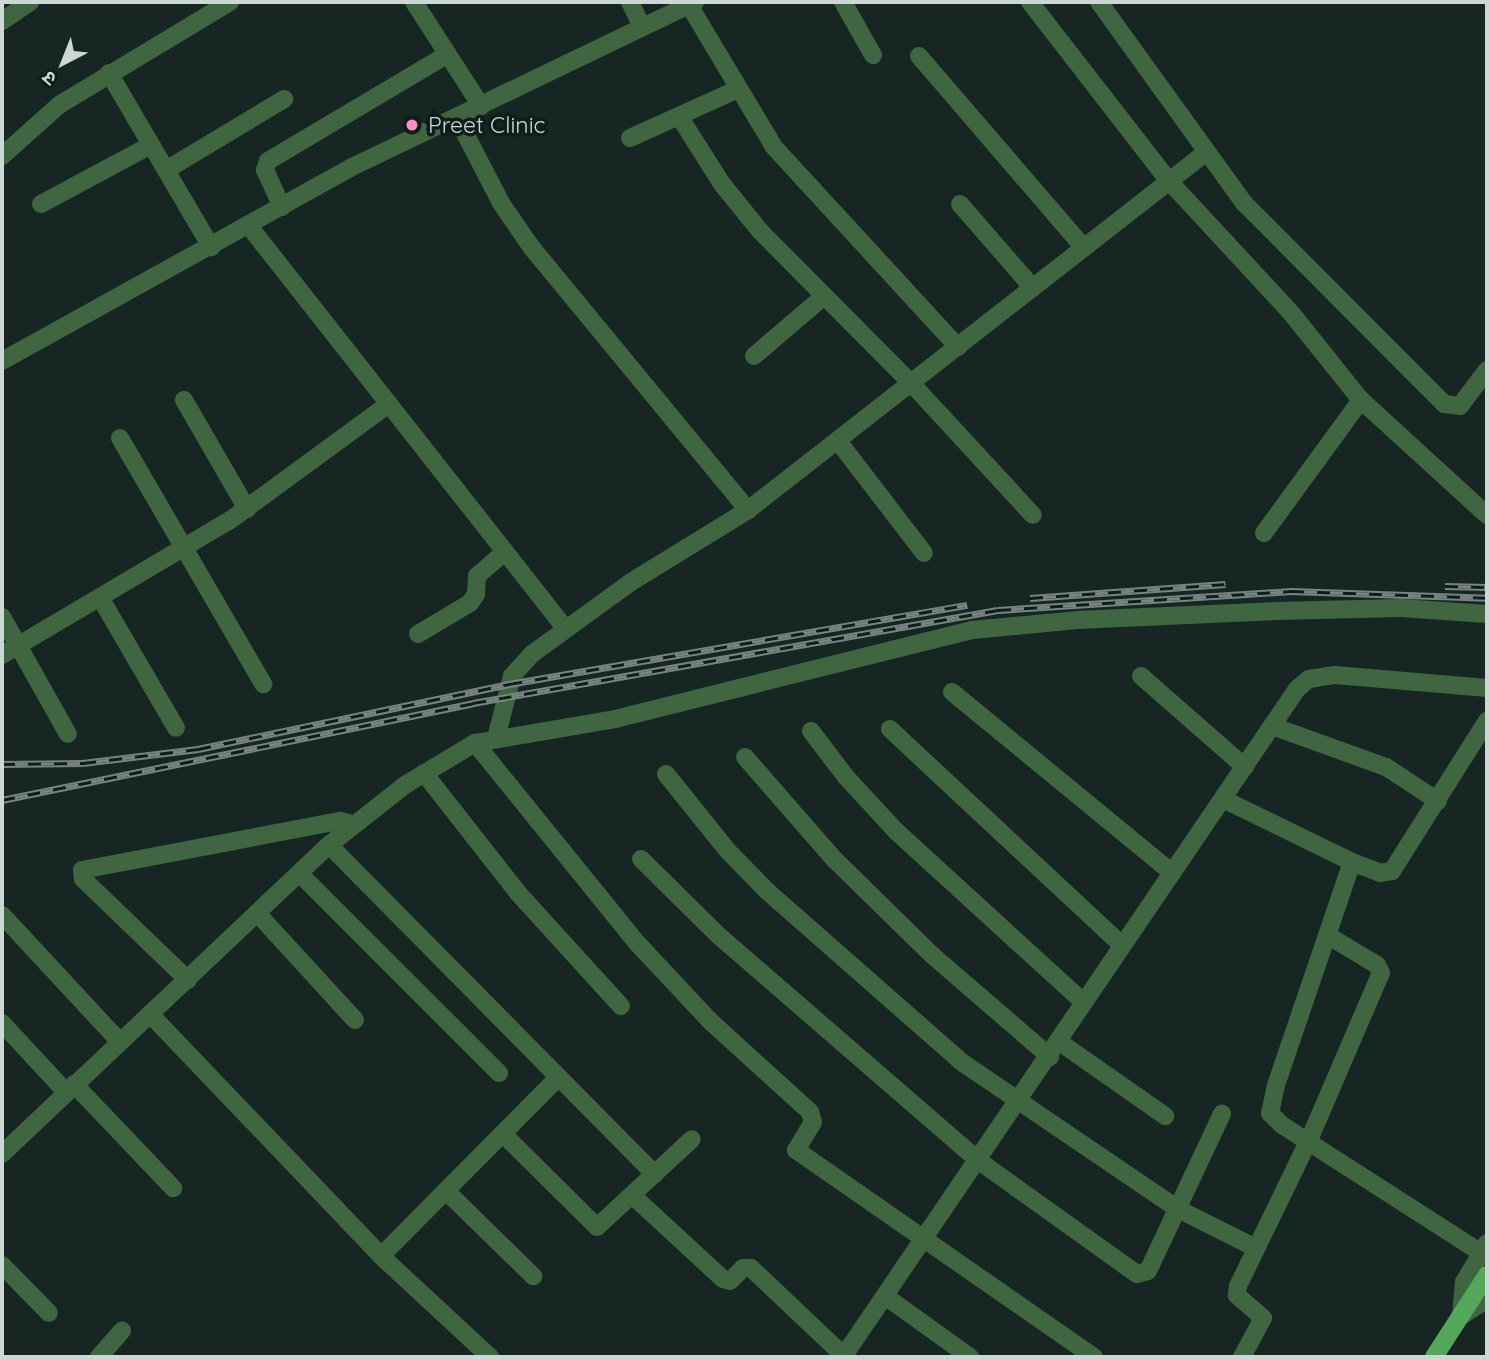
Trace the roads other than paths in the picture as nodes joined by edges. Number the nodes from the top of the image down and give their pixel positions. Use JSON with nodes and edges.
{"nodes":[{"id":1,"x":30,"y":2,"type":"edge"},
{"id":2,"x":230,"y":2,"type":"edge"},
{"id":3,"x":414,"y":2,"type":"edge"},
{"id":4,"x":630,"y":2,"type":"edge"},
{"id":5,"x":843,"y":2,"type":"edge"},
{"id":6,"x":1030,"y":2,"type":"edge"},
{"id":7,"x":1099,"y":2,"type":"edge"},
{"id":8,"x":692,"y":3,"type":"edge"},
{"id":9,"x":2,"y":21,"type":"edge"},
{"id":10,"x":642,"y":27,"type":"junction"},
{"id":11,"x":448,"y":54,"type":"junction"},
{"id":12,"x":873,"y":55,"type":"dead end"},
{"id":13,"x":919,"y":55,"type":"dead end"},
{"id":14,"x":109,"y":73,"type":"junction"},
{"id":15,"x":738,"y":89,"type":"junction"},
{"id":16,"x":284,"y":99,"type":"dead end"},
{"id":17,"x":481,"y":106,"type":"junction"},
{"id":18,"x":679,"y":116,"type":"junction"},
{"id":19,"x":457,"y":118,"type":"junction"},
{"id":20,"x":630,"y":138,"type":"dead end"},
{"id":21,"x":151,"y":145,"type":"junction"},
{"id":22,"x":1204,"y":154,"type":"junction"},
{"id":23,"x":2,"y":156,"type":"edge"},
{"id":24,"x":166,"y":170,"type":"junction"},
{"id":25,"x":1169,"y":181,"type":"junction"},
{"id":26,"x":41,"y":204,"type":"dead end"},
{"id":27,"x":960,"y":204,"type":"dead end"},
{"id":28,"x":282,"y":207,"type":"junction"},
{"id":29,"x":249,"y":226,"type":"junction"},
{"id":30,"x":211,"y":247,"type":"junction"},
{"id":31,"x":1084,"y":248,"type":"junction"},
{"id":32,"x":1033,"y":288,"type":"junction"},
{"id":33,"x":823,"y":297,"type":"junction"},
{"id":34,"x":958,"y":347,"type":"junction"},
{"id":35,"x":754,"y":356,"type":"dead end"},
{"id":36,"x":2,"y":361,"type":"edge"},
{"id":37,"x":1487,"y":370,"type":"edge"},
{"id":38,"x":912,"y":384,"type":"junction"},
{"id":39,"x":184,"y":400,"type":"dead end"},
{"id":40,"x":1361,"y":400,"type":"junction"},
{"id":41,"x":389,"y":404,"type":"junction"},
{"id":42,"x":120,"y":438,"type":"dead end"},
{"id":43,"x":838,"y":441,"type":"junction"},
{"id":44,"x":247,"y":509,"type":"junction"},
{"id":45,"x":748,"y":510,"type":"junction"},
{"id":46,"x":1033,"y":515,"type":"dead end"},
{"id":47,"x":1487,"y":515,"type":"edge"},
{"id":48,"x":1264,"y":533,"type":"dead end"},
{"id":49,"x":186,"y":548,"type":"junction"},
{"id":50,"x":505,"y":552,"type":"junction"},
{"id":51,"x":924,"y":552,"type":"dead end"},
{"id":52,"x":101,"y":599,"type":"junction"},
{"id":53,"x":1487,"y":614,"type":"edge"},
{"id":54,"x":2,"y":617,"type":"edge"},
{"id":55,"x":565,"y":628,"type":"junction"},
{"id":56,"x":418,"y":634,"type":"dead end"},
{"id":57,"x":18,"y":646,"type":"junction"},
{"id":58,"x":2,"y":655,"type":"edge"},
{"id":59,"x":1141,"y":676,"type":"dead end"},
{"id":60,"x":263,"y":684,"type":"dead end"},
{"id":61,"x":1487,"y":688,"type":"edge"},
{"id":62,"x":952,"y":692,"type":"dead end"},
{"id":63,"x":1487,"y":721,"type":"edge"},
{"id":64,"x":1272,"y":726,"type":"junction"},
{"id":65,"x":176,"y":728,"type":"dead end"},
{"id":66,"x":890,"y":729,"type":"dead end"},
{"id":67,"x":811,"y":731,"type":"dead end"},
{"id":68,"x":68,"y":734,"type":"dead end"},
{"id":69,"x":496,"y":738,"type":"junction"},
{"id":70,"x":475,"y":743,"type":"junction"},
{"id":71,"x":745,"y":757,"type":"dead end"},
{"id":72,"x":1245,"y":767,"type":"junction"},
{"id":73,"x":424,"y":773,"type":"junction"},
{"id":74,"x":666,"y":774,"type":"dead end"},
{"id":75,"x":1223,"y":799,"type":"junction"},
{"id":76,"x":1438,"y":801,"type":"junction"},
{"id":77,"x":354,"y":824,"type":"junction"},
{"id":78,"x":329,"y":845,"type":"junction"},
{"id":79,"x":641,"y":859,"type":"dead end"},
{"id":80,"x":1352,"y":862,"type":"junction"},
{"id":81,"x":299,"y":873,"type":"junction"},
{"id":82,"x":1172,"y":873,"type":"junction"},
{"id":83,"x":257,"y":913,"type":"junction"},
{"id":84,"x":2,"y":915,"type":"edge"},
{"id":85,"x":1327,"y":935,"type":"junction"},
{"id":86,"x":1122,"y":945,"type":"junction"},
{"id":87,"x":188,"y":980,"type":"junction"},
{"id":88,"x":1083,"y":1002,"type":"junction"},
{"id":89,"x":621,"y":1006,"type":"dead end"},
{"id":90,"x":150,"y":1014,"type":"junction"},
{"id":91,"x":355,"y":1020,"type":"dead end"},
{"id":92,"x":2,"y":1023,"type":"edge"},
{"id":93,"x":120,"y":1041,"type":"junction"},
{"id":94,"x":1054,"y":1049,"type":"junction"},
{"id":95,"x":499,"y":1073,"type":"dead end"},
{"id":96,"x":559,"y":1077,"type":"junction"},
{"id":97,"x":70,"y":1088,"type":"junction"},
{"id":98,"x":1017,"y":1103,"type":"junction"},
{"id":99,"x":1222,"y":1114,"type":"dead end"},
{"id":100,"x":1165,"y":1116,"type":"dead end"},
{"id":101,"x":503,"y":1134,"type":"junction"},
{"id":102,"x":692,"y":1139,"type":"dead end"},
{"id":103,"x":1309,"y":1140,"type":"junction"},
{"id":104,"x":2,"y":1154,"type":"edge"},
{"id":105,"x":979,"y":1161,"type":"junction"},
{"id":106,"x":655,"y":1174,"type":"junction"},
{"id":107,"x":173,"y":1188,"type":"dead end"},
{"id":108,"x":446,"y":1191,"type":"junction"},
{"id":109,"x":633,"y":1196,"type":"junction"},
{"id":110,"x":1176,"y":1208,"type":"junction"},
{"id":111,"x":923,"y":1239,"type":"junction"},
{"id":112,"x":1256,"y":1248,"type":"junction"},
{"id":113,"x":1484,"y":1248,"type":"edge"},
{"id":114,"x":382,"y":1256,"type":"junction"},
{"id":115,"x":2,"y":1265,"type":"edge"},
{"id":116,"x":1487,"y":1275,"type":"edge"},
{"id":117,"x":533,"y":1276,"type":"dead end"},
{"id":118,"x":885,"y":1296,"type":"junction"},
{"id":119,"x":1482,"y":1297,"type":"edge"},
{"id":120,"x":49,"y":1312,"type":"dead end"},
{"id":121,"x":1461,"y":1316,"type":"junction"},
{"id":122,"x":122,"y":1331,"type":"dead end"},
{"id":123,"x":99,"y":1357,"type":"edge"},
{"id":124,"x":489,"y":1357,"type":"edge"},
{"id":125,"x":844,"y":1357,"type":"edge"},
{"id":126,"x":970,"y":1357,"type":"edge"},
{"id":127,"x":1094,"y":1357,"type":"edge"},
{"id":128,"x":1242,"y":1357,"type":"edge"},
{"id":129,"x":1434,"y":1357,"type":"edge"}],
"edges":[{"from":1,"to":9,"type":"street"},
{"from":2,"to":14,"type":"street"},
{"from":3,"to":11,"type":"street"},
{"from":4,"to":10,"type":"street"},
{"from":5,"to":12,"type":"street"},
{"from":6,"to":25,"type":"street"},
{"from":7,"to":22,"type":"street"},
{"from":8,"to":10,"type":"street"},
{"from":8,"to":15,"type":"street"},
{"from":10,"to":17,"type":"street"},
{"from":11,"to":17,"type":"street"},
{"from":11,"to":28,"type":"street"},
{"from":13,"to":31,"type":"street"},
{"from":14,"to":21,"type":"street"},
{"from":14,"to":23,"type":"street"},
{"from":15,"to":18,"type":"street"},
{"from":15,"to":34,"type":"street"},
{"from":16,"to":24,"type":"street"},
{"from":17,"to":19,"type":"street"},
{"from":18,"to":20,"type":"street"},
{"from":18,"to":33,"type":"street"},
{"from":19,"to":28,"type":"street"},
{"from":19,"to":45,"type":"street"},
{"from":21,"to":24,"type":"street"},
{"from":21,"to":26,"type":"street"},
{"from":22,"to":25,"type":"street"},
{"from":22,"to":37,"type":"street"},
{"from":24,"to":30,"type":"street"},
{"from":25,"to":31,"type":"street"},
{"from":25,"to":40,"type":"street"},
{"from":27,"to":32,"type":"street"},
{"from":28,"to":29,"type":"street"},
{"from":29,"to":30,"type":"street"},
{"from":29,"to":41,"type":"street"},
{"from":30,"to":36,"type":"street"},
{"from":31,"to":32,"type":"street"},
{"from":32,"to":34,"type":"street"},
{"from":33,"to":35,"type":"street"},
{"from":33,"to":38,"type":"street"},
{"from":34,"to":38,"type":"street"},
{"from":38,"to":43,"type":"street"},
{"from":38,"to":46,"type":"street"},
{"from":39,"to":44,"type":"street"},
{"from":40,"to":47,"type":"street"},
{"from":40,"to":48,"type":"street"},
{"from":41,"to":44,"type":"street"},
{"from":41,"to":50,"type":"street"},
{"from":42,"to":49,"type":"street"},
{"from":43,"to":45,"type":"street"},
{"from":43,"to":51,"type":"street"},
{"from":44,"to":49,"type":"street"},
{"from":45,"to":55,"type":"street"},
{"from":49,"to":52,"type":"street"},
{"from":49,"to":60,"type":"street"},
{"from":50,"to":55,"type":"street"},
{"from":50,"to":56,"type":"street"},
{"from":52,"to":57,"type":"street"},
{"from":52,"to":65,"type":"street"},
{"from":53,"to":69,"type":"street"},
{"from":54,"to":57,"type":"street"},
{"from":55,"to":69,"type":"street"},
{"from":57,"to":58,"type":"street"},
{"from":57,"to":68,"type":"street"},
{"from":59,"to":72,"type":"street"},
{"from":61,"to":64,"type":"street"},
{"from":62,"to":82,"type":"street"},
{"from":63,"to":76,"type":"street"},
{"from":64,"to":72,"type":"street"},
{"from":64,"to":76,"type":"street"},
{"from":66,"to":86,"type":"street"},
{"from":67,"to":88,"type":"street"},
{"from":69,"to":70,"type":"street"},
{"from":70,"to":73,"type":"street"},
{"from":70,"to":111,"type":"street"},
{"from":71,"to":94,"type":"street"},
{"from":72,"to":75,"type":"street"},
{"from":73,"to":77,"type":"street"},
{"from":73,"to":89,"type":"street"},
{"from":74,"to":98,"type":"street"},
{"from":75,"to":80,"type":"street"},
{"from":75,"to":82,"type":"street"},
{"from":76,"to":80,"type":"street"},
{"from":77,"to":78,"type":"street"},
{"from":77,"to":87,"type":"street"},
{"from":78,"to":81,"type":"street"},
{"from":78,"to":96,"type":"street"},
{"from":79,"to":105,"type":"street"},
{"from":80,"to":85,"type":"street"},
{"from":81,"to":83,"type":"street"},
{"from":81,"to":95,"type":"street"},
{"from":82,"to":86,"type":"street"},
{"from":83,"to":87,"type":"street"},
{"from":83,"to":91,"type":"street"},
{"from":84,"to":93,"type":"street"},
{"from":85,"to":103,"type":"street"},
{"from":85,"to":103,"type":"street"},
{"from":86,"to":88,"type":"street"},
{"from":87,"to":90,"type":"street"},
{"from":88,"to":94,"type":"street"},
{"from":90,"to":93,"type":"street"},
{"from":90,"to":114,"type":"street"},
{"from":92,"to":97,"type":"street"},
{"from":93,"to":97,"type":"street"},
{"from":94,"to":98,"type":"street"},
{"from":94,"to":100,"type":"street"},
{"from":96,"to":101,"type":"street"},
{"from":96,"to":106,"type":"street"},
{"from":97,"to":104,"type":"street"},
{"from":97,"to":107,"type":"street"},
{"from":98,"to":105,"type":"street"},
{"from":98,"to":110,"type":"street"},
{"from":99,"to":110,"type":"street"},
{"from":101,"to":108,"type":"street"},
{"from":101,"to":109,"type":"street"},
{"from":102,"to":106,"type":"street"},
{"from":103,"to":112,"type":"street"},
{"from":103,"to":113,"type":"street"},
{"from":105,"to":110,"type":"street"},
{"from":105,"to":111,"type":"street"},
{"from":106,"to":109,"type":"street"},
{"from":108,"to":114,"type":"street"},
{"from":108,"to":117,"type":"street"},
{"from":109,"to":125,"type":"street"},
{"from":110,"to":112,"type":"street"},
{"from":111,"to":118,"type":"street"},
{"from":111,"to":127,"type":"street"},
{"from":112,"to":128,"type":"street"},
{"from":113,"to":121,"type":"street"},
{"from":114,"to":124,"type":"street"},
{"from":115,"to":120,"type":"street"},
{"from":116,"to":119,"type":"main road"},
{"from":118,"to":125,"type":"street"},
{"from":118,"to":126,"type":"street"},
{"from":119,"to":121,"type":"main road"},
{"from":121,"to":129,"type":"main road"},
{"from":122,"to":123,"type":"street"}]}
